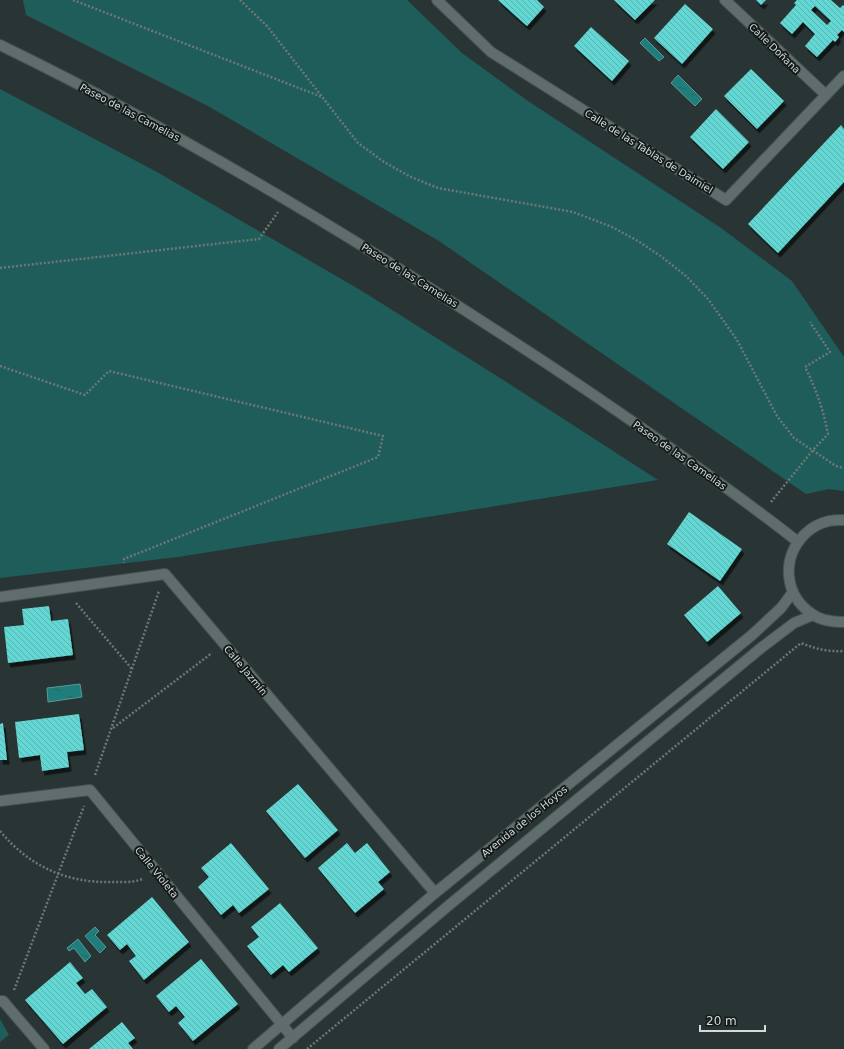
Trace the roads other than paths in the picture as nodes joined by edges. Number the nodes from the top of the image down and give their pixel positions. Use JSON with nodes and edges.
{"nodes":[{"id":1,"x":437,"y":0,"type":"edge"},
{"id":2,"x":724,"y":0,"type":"edge"},
{"id":3,"x":0,"y":45,"type":"edge"},
{"id":4,"x":844,"y":76,"type":"edge"},
{"id":5,"x":826,"y":95,"type":"junction"},
{"id":6,"x":844,"y":520,"type":"edge"},
{"id":7,"x":798,"y":542,"type":"junction"},
{"id":8,"x":793,"y":592,"type":"junction"},
{"id":9,"x":0,"y":597,"type":"edge"},
{"id":10,"x":813,"y":615,"type":"junction"},
{"id":11,"x":844,"y":622,"type":"edge"},
{"id":12,"x":0,"y":801,"type":"edge"},
{"id":13,"x":435,"y":893,"type":"junction"},
{"id":14,"x":0,"y":1001,"type":"edge"},
{"id":15,"x":282,"y":1025,"type":"junction"},
{"id":16,"x":293,"y":1038,"type":"junction"},
{"id":17,"x":44,"y":1049,"type":"edge"},
{"id":18,"x":253,"y":1049,"type":"edge"},
{"id":19,"x":279,"y":1049,"type":"edge"}],
"edges":[{"from":1,"to":5,"type":"street","name":"Calle de las Tablas de Daimiel"},
{"from":2,"to":5,"type":"street","name":"Calle Doñana"},
{"from":3,"to":7,"type":"street","name":"Paseo de las Camelias"},
{"from":4,"to":5,"type":"street","name":"Calle de las Tablas de Daimiel"},
{"from":6,"to":7,"type":"street"},
{"from":7,"to":8,"type":"street"},
{"from":8,"to":10,"type":"street"},
{"from":8,"to":13,"type":"street","name":"Avenida de los Hoyos"},
{"from":9,"to":13,"type":"street","name":"Calle Jazmín"},
{"from":10,"to":11,"type":"street"},
{"from":10,"to":16,"type":"street","name":"Avenida de los Hoyos"},
{"from":12,"to":15,"type":"street","name":"Calle Violeta"},
{"from":13,"to":15,"type":"street","name":"Avenida de los Hoyos"},
{"from":14,"to":17,"type":"street"},
{"from":15,"to":16,"type":"street","name":"Calle Violeta"},
{"from":15,"to":18,"type":"street","name":"Avenida de los Hoyos"},
{"from":16,"to":19,"type":"street","name":"Avenida de los Hoyos"}]}
